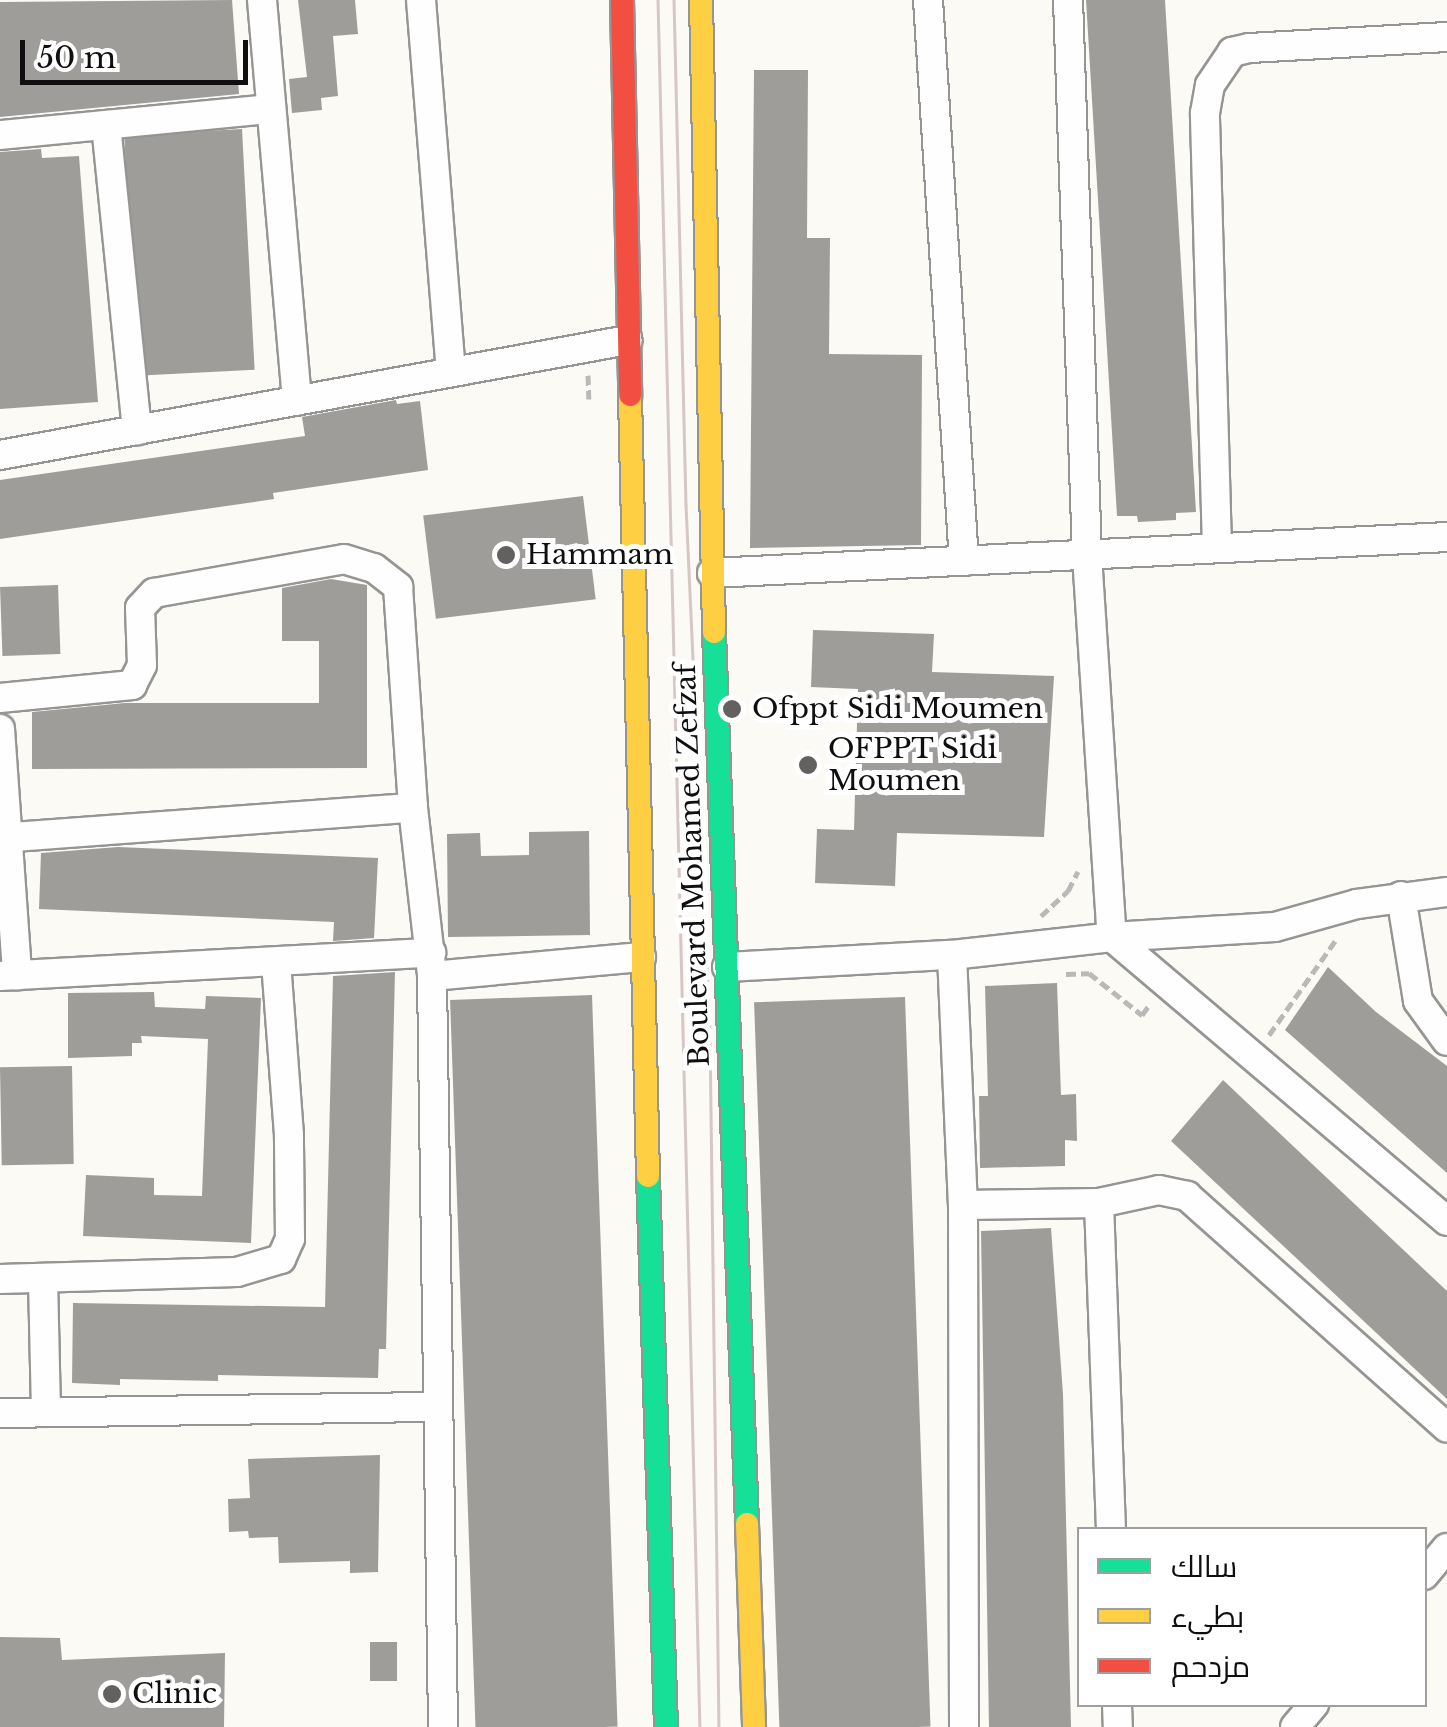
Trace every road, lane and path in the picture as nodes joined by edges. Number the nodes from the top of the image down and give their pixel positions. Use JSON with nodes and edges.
{"nodes":[{"id":1,"x":262,"y":0,"type":"edge"},
{"id":2,"x":421,"y":0,"type":"edge"},
{"id":3,"x":622,"y":0,"type":"edge"},
{"id":4,"x":701,"y":0,"type":"edge"},
{"id":5,"x":928,"y":0,"type":"edge"},
{"id":6,"x":1068,"y":0,"type":"edge"},
{"id":7,"x":1447,"y":36,"type":"edge"},
{"id":8,"x":270,"y":109,"type":"junction"},
{"id":9,"x":106,"y":125,"type":"junction"},
{"id":10,"x":0,"y":135,"type":"edge"},
{"id":11,"x":628,"y":340,"type":"junction"},
{"id":12,"x":451,"y":370,"type":"junction"},
{"id":13,"x":297,"y":400,"type":"junction"},
{"id":14,"x":137,"y":430,"type":"junction"},
{"id":15,"x":0,"y":455,"type":"edge"},
{"id":16,"x":1447,"y":537,"type":"edge"},
{"id":17,"x":1217,"y":548,"type":"junction"},
{"id":18,"x":1087,"y":554,"type":"junction"},
{"id":19,"x":964,"y":560,"type":"junction"},
{"id":20,"x":712,"y":572,"type":"junction"},
{"id":21,"x":0,"y":698,"type":"edge"},
{"id":22,"x":0,"y":729,"type":"edge"},
{"id":23,"x":413,"y":808,"type":"junction"},
{"id":24,"x":4,"y":838,"type":"edge"},
{"id":25,"x":1081,"y":861,"type":"dead end"},
{"id":26,"x":1447,"y":892,"type":"edge"},
{"id":27,"x":1401,"y":896,"type":"junction"},
{"id":28,"x":1037,"y":920,"type":"dead end"},
{"id":29,"x":1348,"y":928,"type":"dead end"},
{"id":30,"x":1112,"y":937,"type":"junction"},
{"id":31,"x":952,"y":955,"type":"junction"},
{"id":32,"x":642,"y":957,"type":"junction"},
{"id":33,"x":276,"y":964,"type":"junction"},
{"id":34,"x":432,"y":964,"type":"junction"},
{"id":35,"x":727,"y":967,"type":"junction"},
{"id":36,"x":1050,"y":974,"type":"dead end"},
{"id":37,"x":8,"y":976,"type":"edge"},
{"id":38,"x":1166,"y":983,"type":"junction"},
{"id":39,"x":1253,"y":1025,"type":"dead end"},
{"id":40,"x":1447,"y":1041,"type":"edge"},
{"id":41,"x":1099,"y":1203,"type":"junction"},
{"id":42,"x":964,"y":1205,"type":"junction"},
{"id":43,"x":1447,"y":1221,"type":"edge"},
{"id":44,"x":0,"y":1279,"type":"edge"},
{"id":45,"x":43,"y":1279,"type":"junction"},
{"id":46,"x":438,"y":1407,"type":"junction"},
{"id":47,"x":46,"y":1412,"type":"junction"},
{"id":48,"x":0,"y":1413,"type":"edge"},
{"id":49,"x":1447,"y":1428,"type":"edge"},
{"id":50,"x":1111,"y":1527,"type":"edge"},
{"id":51,"x":1447,"y":1548,"type":"edge"},
{"id":52,"x":1427,"y":1571,"type":"edge"},
{"id":53,"x":1312,"y":1707,"type":"edge"},
{"id":54,"x":443,"y":1727,"type":"edge"},
{"id":55,"x":666,"y":1727,"type":"edge"},
{"id":56,"x":754,"y":1727,"type":"edge"},
{"id":57,"x":964,"y":1727,"type":"edge"},
{"id":58,"x":1295,"y":1727,"type":"edge"}],
"edges":[{"from":1,"to":8,"type":"street"},
{"from":2,"to":12,"type":"street"},
{"from":3,"to":11,"type":"main road","name":"Boulevard Mohamed Zefzaf"},
{"from":4,"to":20,"type":"main road","name":"Boulevard Mohamed Zefzaf"},
{"from":5,"to":19,"type":"street"},
{"from":6,"to":18,"type":"street"},
{"from":7,"to":17,"type":"street"},
{"from":8,"to":9,"type":"street"},
{"from":8,"to":13,"type":"street"},
{"from":9,"to":10,"type":"street"},
{"from":9,"to":14,"type":"street"},
{"from":11,"to":12,"type":"street"},
{"from":11,"to":32,"type":"main road","name":"Boulevard Mohamed Zefzaf"},
{"from":12,"to":13,"type":"street"},
{"from":13,"to":14,"type":"street"},
{"from":14,"to":15,"type":"street"},
{"from":16,"to":17,"type":"street"},
{"from":17,"to":18,"type":"street"},
{"from":18,"to":19,"type":"street"},
{"from":18,"to":30,"type":"street"},
{"from":19,"to":20,"type":"street"},
{"from":20,"to":35,"type":"main road","name":"Boulevard Mohamed Zefzaf"},
{"from":21,"to":23,"type":"street"},
{"from":22,"to":24,"type":"street"},
{"from":23,"to":24,"type":"street"},
{"from":23,"to":34,"type":"street"},
{"from":24,"to":37,"type":"street"},
{"from":25,"to":28,"type":"path"},
{"from":26,"to":27,"type":"street"},
{"from":27,"to":30,"type":"street"},
{"from":27,"to":40,"type":"street"},
{"from":29,"to":39,"type":"path"},
{"from":30,"to":31,"type":"street"},
{"from":30,"to":38,"type":"street"},
{"from":31,"to":35,"type":"street"},
{"from":31,"to":42,"type":"street"},
{"from":32,"to":34,"type":"street"},
{"from":32,"to":55,"type":"main road","name":"Boulevard Mohamed Zefzaf"},
{"from":33,"to":34,"type":"street"},
{"from":33,"to":37,"type":"street"},
{"from":33,"to":45,"type":"street"},
{"from":34,"to":46,"type":"street"},
{"from":35,"to":56,"type":"main road","name":"Boulevard Mohamed Zefzaf"},
{"from":36,"to":38,"type":"path"},
{"from":38,"to":43,"type":"street"},
{"from":41,"to":42,"type":"street"},
{"from":41,"to":49,"type":"street"},
{"from":41,"to":50,"type":"street"},
{"from":42,"to":57,"type":"street"},
{"from":44,"to":45,"type":"street"},
{"from":45,"to":47,"type":"street"},
{"from":46,"to":47,"type":"street"},
{"from":46,"to":54,"type":"street"},
{"from":47,"to":48,"type":"street"},
{"from":51,"to":52,"type":"street"},
{"from":53,"to":58,"type":"street"}]}
